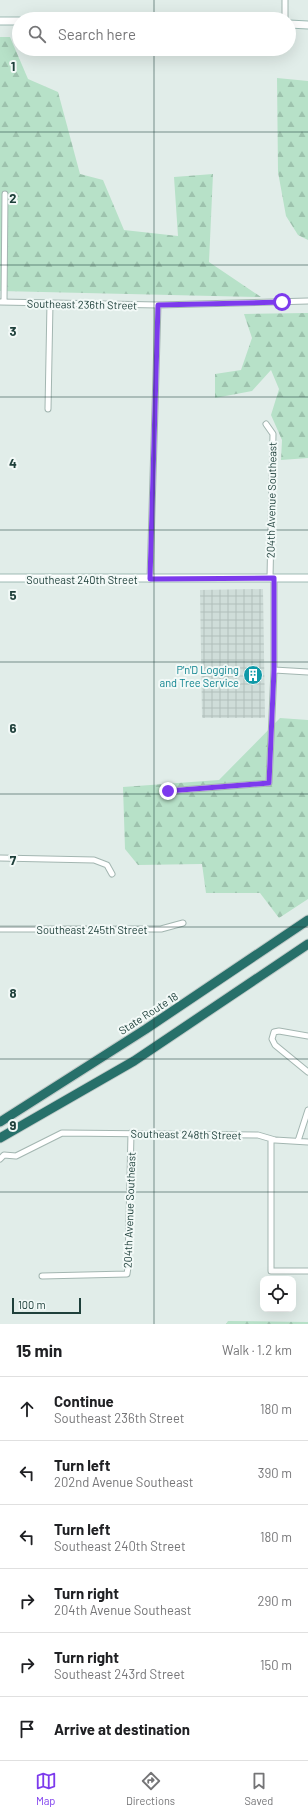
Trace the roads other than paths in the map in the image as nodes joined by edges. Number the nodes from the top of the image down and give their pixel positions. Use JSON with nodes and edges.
{"nodes":[{"id":1,"x":285,"y":0,"type":"edge"},
{"id":2,"x":285,"y":12,"type":"edge"},
{"id":3,"x":0,"y":21,"type":"edge"},
{"id":4,"x":12,"y":21,"type":"edge"},
{"id":5,"x":296,"y":24,"type":"edge"},
{"id":6,"x":308,"y":25,"type":"edge"},
{"id":7,"x":5,"y":194,"type":"dead end"},
{"id":8,"x":308,"y":301,"type":"edge"},
{"id":9,"x":2,"y":302,"type":"edge"},
{"id":10,"x":50,"y":303,"type":"junction"},
{"id":11,"x":158,"y":305,"type":"junction"},
{"id":12,"x":48,"y":409,"type":"dead end"},
{"id":13,"x":266,"y":424,"type":"dead end"},
{"id":14,"x":0,"y":578,"type":"edge"},
{"id":15,"x":272,"y":578,"type":"junction"},
{"id":16,"x":308,"y":578,"type":"edge"},
{"id":17,"x":150,"y":579,"type":"junction"},
{"id":18,"x":274,"y":670,"type":"junction"},
{"id":19,"x":308,"y":672,"type":"edge"},
{"id":20,"x":168,"y":791,"type":"dead end"},
{"id":21,"x":0,"y":858,"type":"edge"},
{"id":22,"x":112,"y":874,"type":"dead end"},
{"id":23,"x":308,"y":920,"type":"edge"},
{"id":24,"x":184,"y":923,"type":"dead end"},
{"id":25,"x":0,"y":929,"type":"edge"},
{"id":26,"x":308,"y":944,"type":"edge"},
{"id":27,"x":308,"y":1036,"type":"edge"},
{"id":28,"x":308,"y":1072,"type":"edge"},
{"id":29,"x":308,"y":1110,"type":"edge"},
{"id":30,"x":0,"y":1122,"type":"edge"},
{"id":31,"x":131,"y":1133,"type":"junction"},
{"id":32,"x":0,"y":1138,"type":"edge"},
{"id":33,"x":271,"y":1140,"type":"junction"},
{"id":34,"x":298,"y":1141,"type":"junction"},
{"id":35,"x":308,"y":1142,"type":"edge"},
{"id":36,"x":0,"y":1159,"type":"edge"},
{"id":37,"x":308,"y":1271,"type":"edge"},
{"id":38,"x":42,"y":1276,"type":"dead end"}],
"edges":[{"from":1,"to":2,"type":"street"},
{"from":3,"to":4,"type":"main road"},
{"from":5,"to":6,"type":"main road"},
{"from":7,"to":9,"type":"street"},
{"from":8,"to":11,"type":"street","name":"Southeast 236th Street"},
{"from":9,"to":10,"type":"street","name":"Southeast 236th Street"},
{"from":10,"to":11,"type":"street","name":"Southeast 236th Street"},
{"from":10,"to":12,"type":"street"},
{"from":11,"to":17,"type":"street"},
{"from":13,"to":15,"type":"street","name":"204th Avenue Southeast"},
{"from":14,"to":17,"type":"main road","name":"Southeast 240th Street"},
{"from":15,"to":16,"type":"main road","name":"Southeast 240th Street"},
{"from":15,"to":17,"type":"main road","name":"Southeast 240th Street"},
{"from":15,"to":18,"type":"street","name":"204th Avenue Southeast"},
{"from":18,"to":19,"type":"street"},
{"from":18,"to":20,"type":"street","name":"204th Avenue Southeast"},
{"from":21,"to":22,"type":"street"},
{"from":23,"to":30,"type":"highway","name":"State Route 18"},
{"from":24,"to":25,"type":"street","name":"Southeast 245th Street"},
{"from":26,"to":32,"type":"highway"},
{"from":27,"to":28,"type":"street"},
{"from":29,"to":34,"type":"street"},
{"from":31,"to":33,"type":"street","name":"Southeast 248th Street"},
{"from":31,"to":36,"type":"street","name":"Southeast 248th Street"},
{"from":31,"to":38,"type":"street","name":"204th Avenue Southeast"},
{"from":33,"to":34,"type":"street","name":"Southeast 248th Street"},
{"from":33,"to":37,"type":"street"},
{"from":34,"to":35,"type":"street","name":"Southeast 248th Street"}]}
